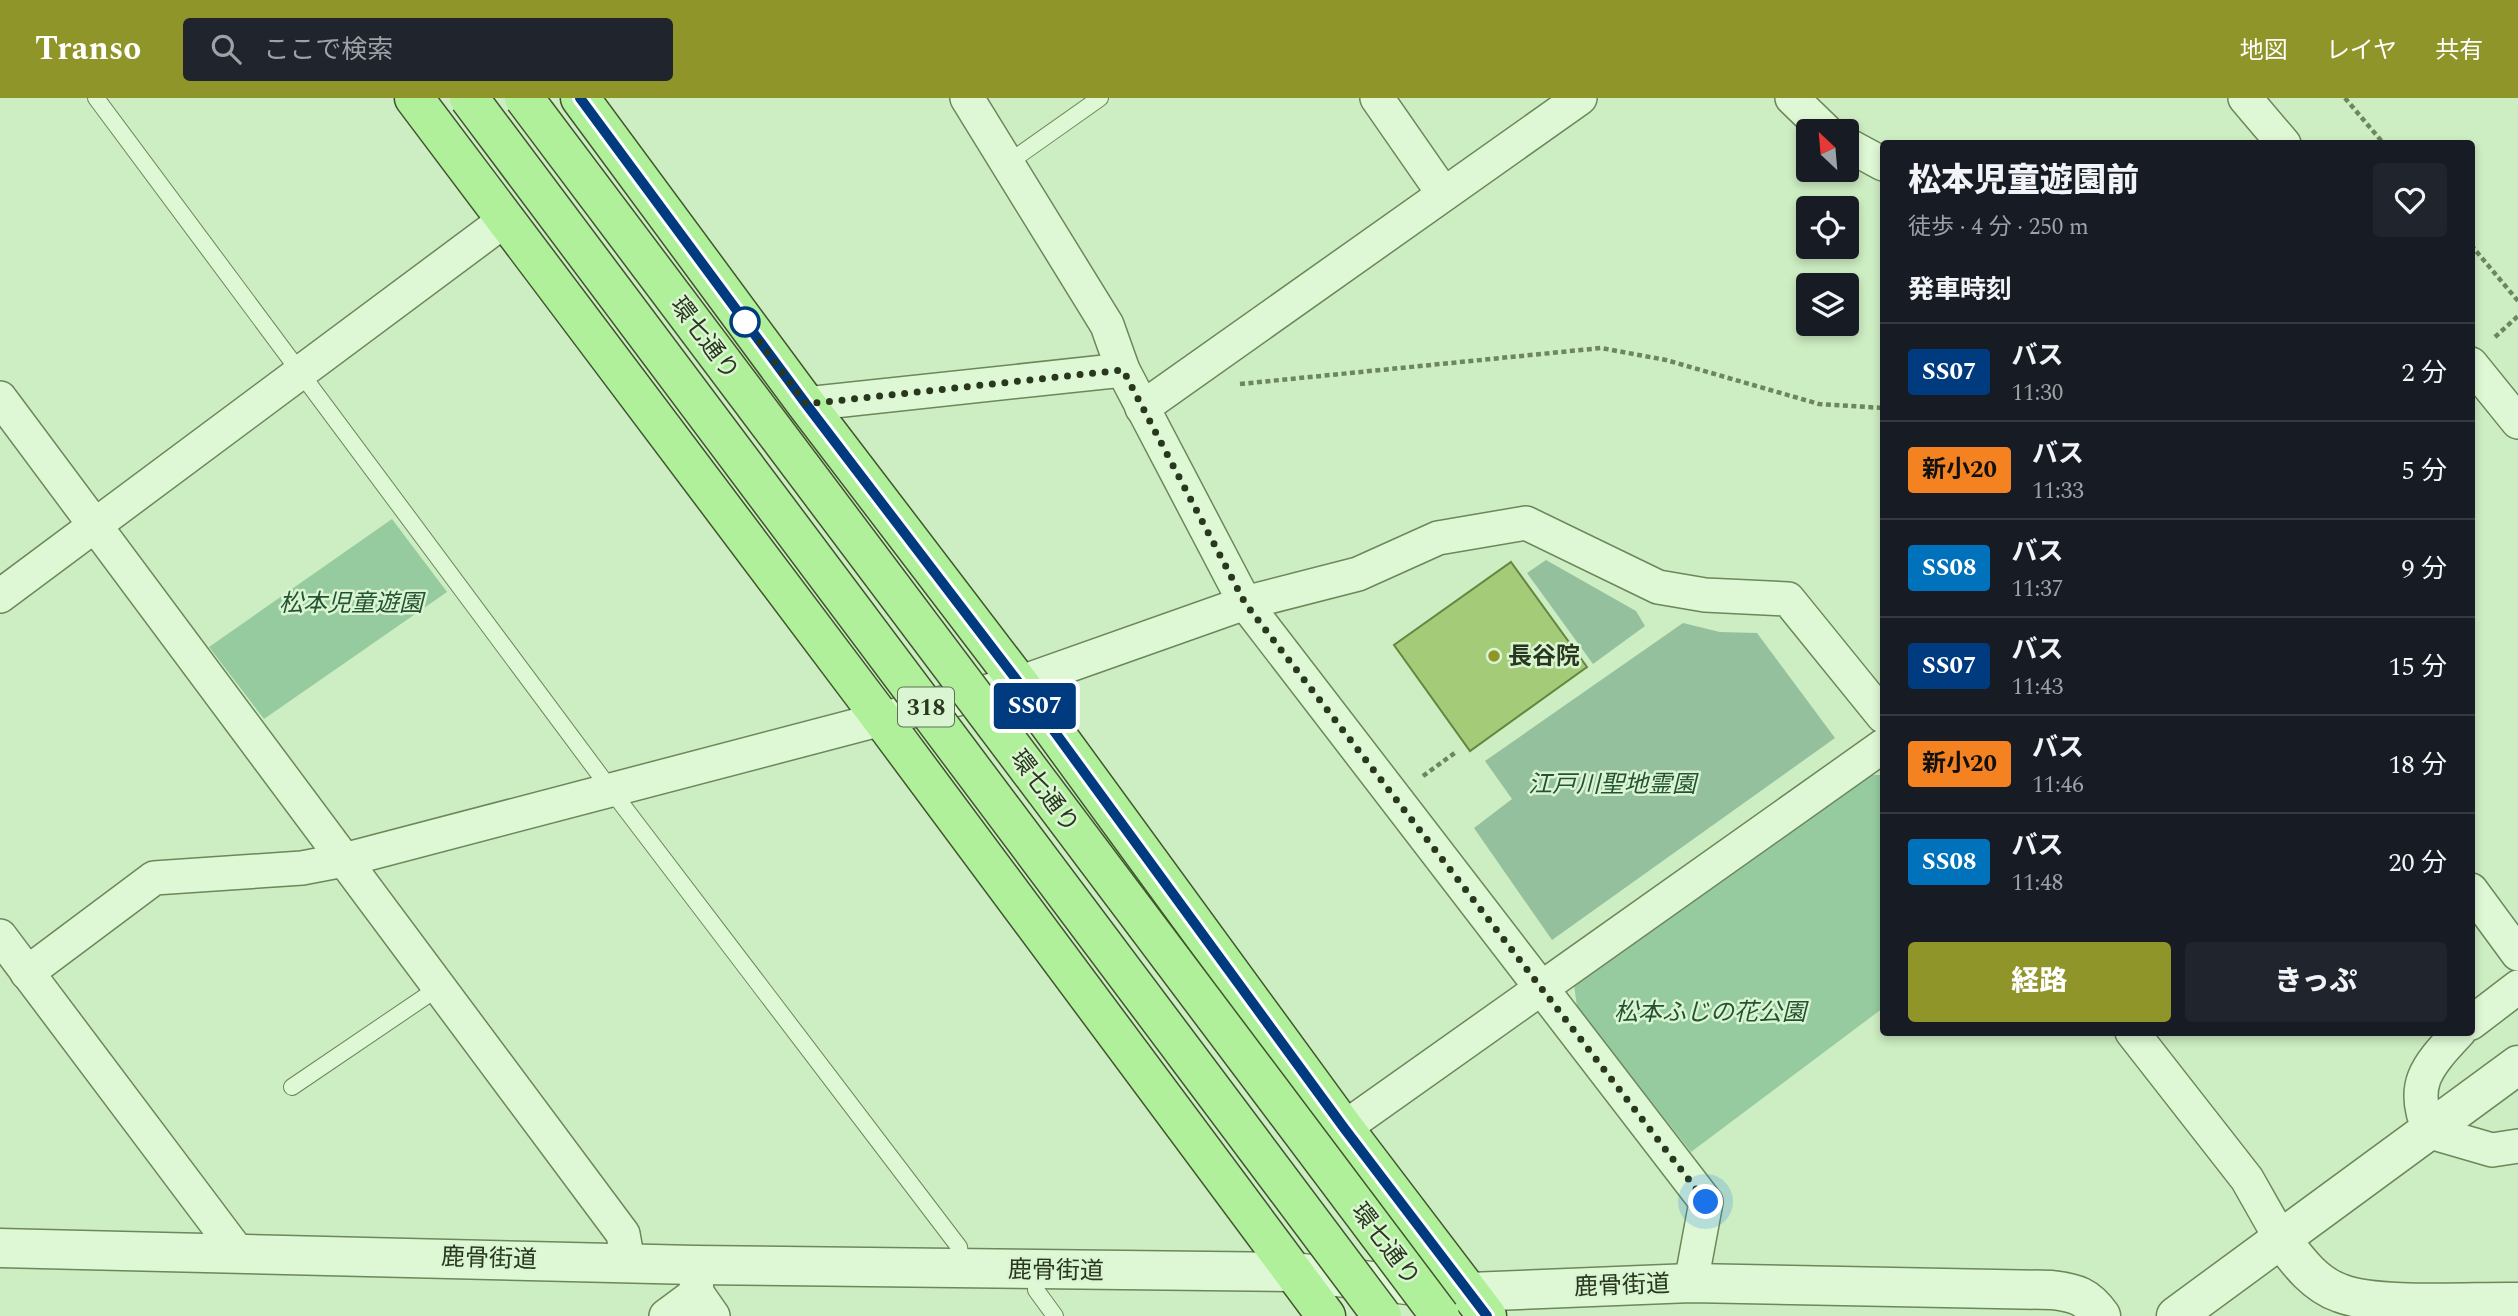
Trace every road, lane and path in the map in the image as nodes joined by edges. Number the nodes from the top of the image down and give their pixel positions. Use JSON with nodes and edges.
{"nodes":[{"id":1,"x":96,"y":98,"type":"edge"},
{"id":2,"x":414,"y":98,"type":"edge"},
{"id":3,"x":469,"y":98,"type":"edge"},
{"id":4,"x":524,"y":98,"type":"edge"},
{"id":5,"x":580,"y":98,"type":"edge"},
{"id":6,"x":1100,"y":98,"type":"edge"},
{"id":7,"x":1377,"y":98,"type":"edge"},
{"id":8,"x":1580,"y":98,"type":"edge"},
{"id":9,"x":1791,"y":98,"type":"edge"},
{"id":10,"x":2245,"y":98,"type":"edge"},
{"id":11,"x":2345,"y":98,"type":"edge"},
{"id":12,"x":971,"y":100,"type":"edge"},
{"id":13,"x":1813,"y":119,"type":"edge"},
{"id":14,"x":2281,"y":140,"type":"edge"},
{"id":15,"x":2381,"y":140,"type":"edge"},
{"id":16,"x":1859,"y":151,"type":"edge"},
{"id":17,"x":1880,"y":162,"type":"edge"},
{"id":18,"x":1008,"y":163,"type":"junction"},
{"id":19,"x":1443,"y":193,"type":"junction"},
{"id":20,"x":505,"y":220,"type":"junction"},
{"id":21,"x":2475,"y":251,"type":"edge"},
{"id":22,"x":2518,"y":301,"type":"edge"},
{"id":23,"x":2475,"y":369,"type":"edge"},
{"id":24,"x":1123,"y":370,"type":"junction"},
{"id":25,"x":300,"y":372,"type":"junction"},
{"id":26,"x":1231,"y":385,"type":"dead end"},
{"id":27,"x":0,"y":398,"type":"edge"},
{"id":28,"x":806,"y":404,"type":"junction"},
{"id":29,"x":1142,"y":408,"type":"junction"},
{"id":30,"x":1880,"y":408,"type":"edge"},
{"id":31,"x":2518,"y":422,"type":"edge"},
{"id":32,"x":96,"y":523,"type":"junction"},
{"id":33,"x":0,"y":596,"type":"edge"},
{"id":34,"x":1245,"y":603,"type":"junction"},
{"id":35,"x":1019,"y":683,"type":"junction"},
{"id":36,"x":1880,"y":712,"type":"edge"},
{"id":37,"x":881,"y":718,"type":"junction"},
{"id":38,"x":1880,"y":748,"type":"edge"},
{"id":39,"x":1456,"y":752,"type":"dead end"},
{"id":40,"x":1418,"y":780,"type":"dead end"},
{"id":41,"x":611,"y":790,"type":"junction"},
{"id":42,"x":344,"y":860,"type":"junction"},
{"id":43,"x":2475,"y":895,"type":"edge"},
{"id":44,"x":0,"y":936,"type":"edge"},
{"id":45,"x":2518,"y":954,"type":"edge"},
{"id":46,"x":27,"y":973,"type":"junction"},
{"id":47,"x":2518,"y":987,"type":"edge"},
{"id":48,"x":438,"y":988,"type":"junction"},
{"id":49,"x":1540,"y":989,"type":"junction"},
{"id":50,"x":2475,"y":1020,"type":"edge"},
{"id":51,"x":2135,"y":1036,"type":"edge"},
{"id":52,"x":2456,"y":1036,"type":"edge"},
{"id":53,"x":2518,"y":1065,"type":"edge"},
{"id":54,"x":292,"y":1087,"type":"dead end"},
{"id":55,"x":1344,"y":1128,"type":"junction"},
{"id":56,"x":2430,"y":1132,"type":"junction"},
{"id":57,"x":2518,"y":1146,"type":"edge"},
{"id":58,"x":2281,"y":1239,"type":"junction"},
{"id":59,"x":0,"y":1248,"type":"edge"},
{"id":60,"x":237,"y":1251,"type":"junction"},
{"id":61,"x":628,"y":1262,"type":"junction"},
{"id":62,"x":962,"y":1269,"type":"junction"},
{"id":63,"x":1037,"y":1271,"type":"junction"},
{"id":64,"x":1293,"y":1272,"type":"junction"},
{"id":65,"x":1691,"y":1283,"type":"junction"},
{"id":66,"x":702,"y":1291,"type":"edge"},
{"id":67,"x":2518,"y":1302,"type":"edge"},
{"id":68,"x":1478,"y":1304,"type":"edge"},
{"id":69,"x":2370,"y":1308,"type":"edge"},
{"id":70,"x":666,"y":1316,"type":"edge"},
{"id":71,"x":1055,"y":1316,"type":"edge"},
{"id":72,"x":1326,"y":1316,"type":"edge"},
{"id":73,"x":1382,"y":1316,"type":"edge"},
{"id":74,"x":1440,"y":1316,"type":"edge"},
{"id":75,"x":2101,"y":1316,"type":"edge"},
{"id":76,"x":2176,"y":1316,"type":"edge"}],
"edges":[{"from":1,"to":25,"type":"lane"},
{"from":2,"to":20,"type":"main road"},
{"from":3,"to":73,"type":"main road","name":"環七通り","number":"318","bridge":true},
{"from":4,"to":74,"type":"main road","name":"環七通り","number":"318","bridge":true},
{"from":5,"to":28,"type":"main road"},
{"from":6,"to":18,"type":"lane"},
{"from":7,"to":19,"type":"street"},
{"from":8,"to":19,"type":"street"},
{"from":9,"to":13,"type":"street"},
{"from":10,"to":14,"type":"street"},
{"from":11,"to":15,"type":"path"},
{"from":12,"to":18,"type":"street"},
{"from":16,"to":17,"type":"street"},
{"from":18,"to":24,"type":"street"},
{"from":19,"to":29,"type":"street"},
{"from":20,"to":25,"type":"street"},
{"from":20,"to":37,"type":"main road"},
{"from":21,"to":22,"type":"path"},
{"from":23,"to":31,"type":"street"},
{"from":24,"to":28,"type":"street"},
{"from":24,"to":29,"type":"street"},
{"from":25,"to":32,"type":"street"},
{"from":25,"to":41,"type":"lane"},
{"from":26,"to":30,"type":"path"},
{"from":27,"to":32,"type":"street"},
{"from":28,"to":35,"type":"main road"},
{"from":29,"to":34,"type":"street"},
{"from":32,"to":33,"type":"street"},
{"from":32,"to":42,"type":"street"},
{"from":34,"to":35,"type":"street"},
{"from":34,"to":36,"type":"street"},
{"from":34,"to":49,"type":"street"},
{"from":35,"to":37,"type":"street"},
{"from":35,"to":55,"type":"main road"},
{"from":37,"to":41,"type":"street"},
{"from":37,"to":64,"type":"main road"},
{"from":38,"to":49,"type":"street"},
{"from":39,"to":40,"type":"path"},
{"from":41,"to":42,"type":"street"},
{"from":41,"to":62,"type":"lane"},
{"from":42,"to":46,"type":"street"},
{"from":42,"to":48,"type":"street"},
{"from":43,"to":45,"type":"street"},
{"from":44,"to":46,"type":"street"},
{"from":46,"to":60,"type":"street"},
{"from":47,"to":50,"type":"street"},
{"from":48,"to":54,"type":"lane"},
{"from":48,"to":61,"type":"street"},
{"from":49,"to":55,"type":"street"},
{"from":49,"to":65,"type":"street"},
{"from":51,"to":58,"type":"street"},
{"from":52,"to":56,"type":"street"},
{"from":53,"to":56,"type":"street"},
{"from":55,"to":68,"type":"main road"},
{"from":56,"to":57,"type":"street"},
{"from":56,"to":58,"type":"street"},
{"from":58,"to":69,"type":"street"},
{"from":58,"to":76,"type":"street"},
{"from":59,"to":60,"type":"street","name":"鹿骨街道"},
{"from":60,"to":61,"type":"street","name":"鹿骨街道"},
{"from":61,"to":66,"type":"street","name":"鹿骨街道"},
{"from":62,"to":63,"type":"street","name":"鹿骨街道"},
{"from":62,"to":66,"type":"street","name":"鹿骨街道"},
{"from":63,"to":64,"type":"street","name":"鹿骨街道"},
{"from":63,"to":71,"type":"lane"},
{"from":64,"to":68,"type":"street","name":"鹿骨街道"},
{"from":64,"to":72,"type":"main road"},
{"from":65,"to":68,"type":"street","name":"鹿骨街道"},
{"from":65,"to":75,"type":"street","name":"鹿骨街道"},
{"from":66,"to":70,"type":"street"},
{"from":67,"to":69,"type":"street"}]}
